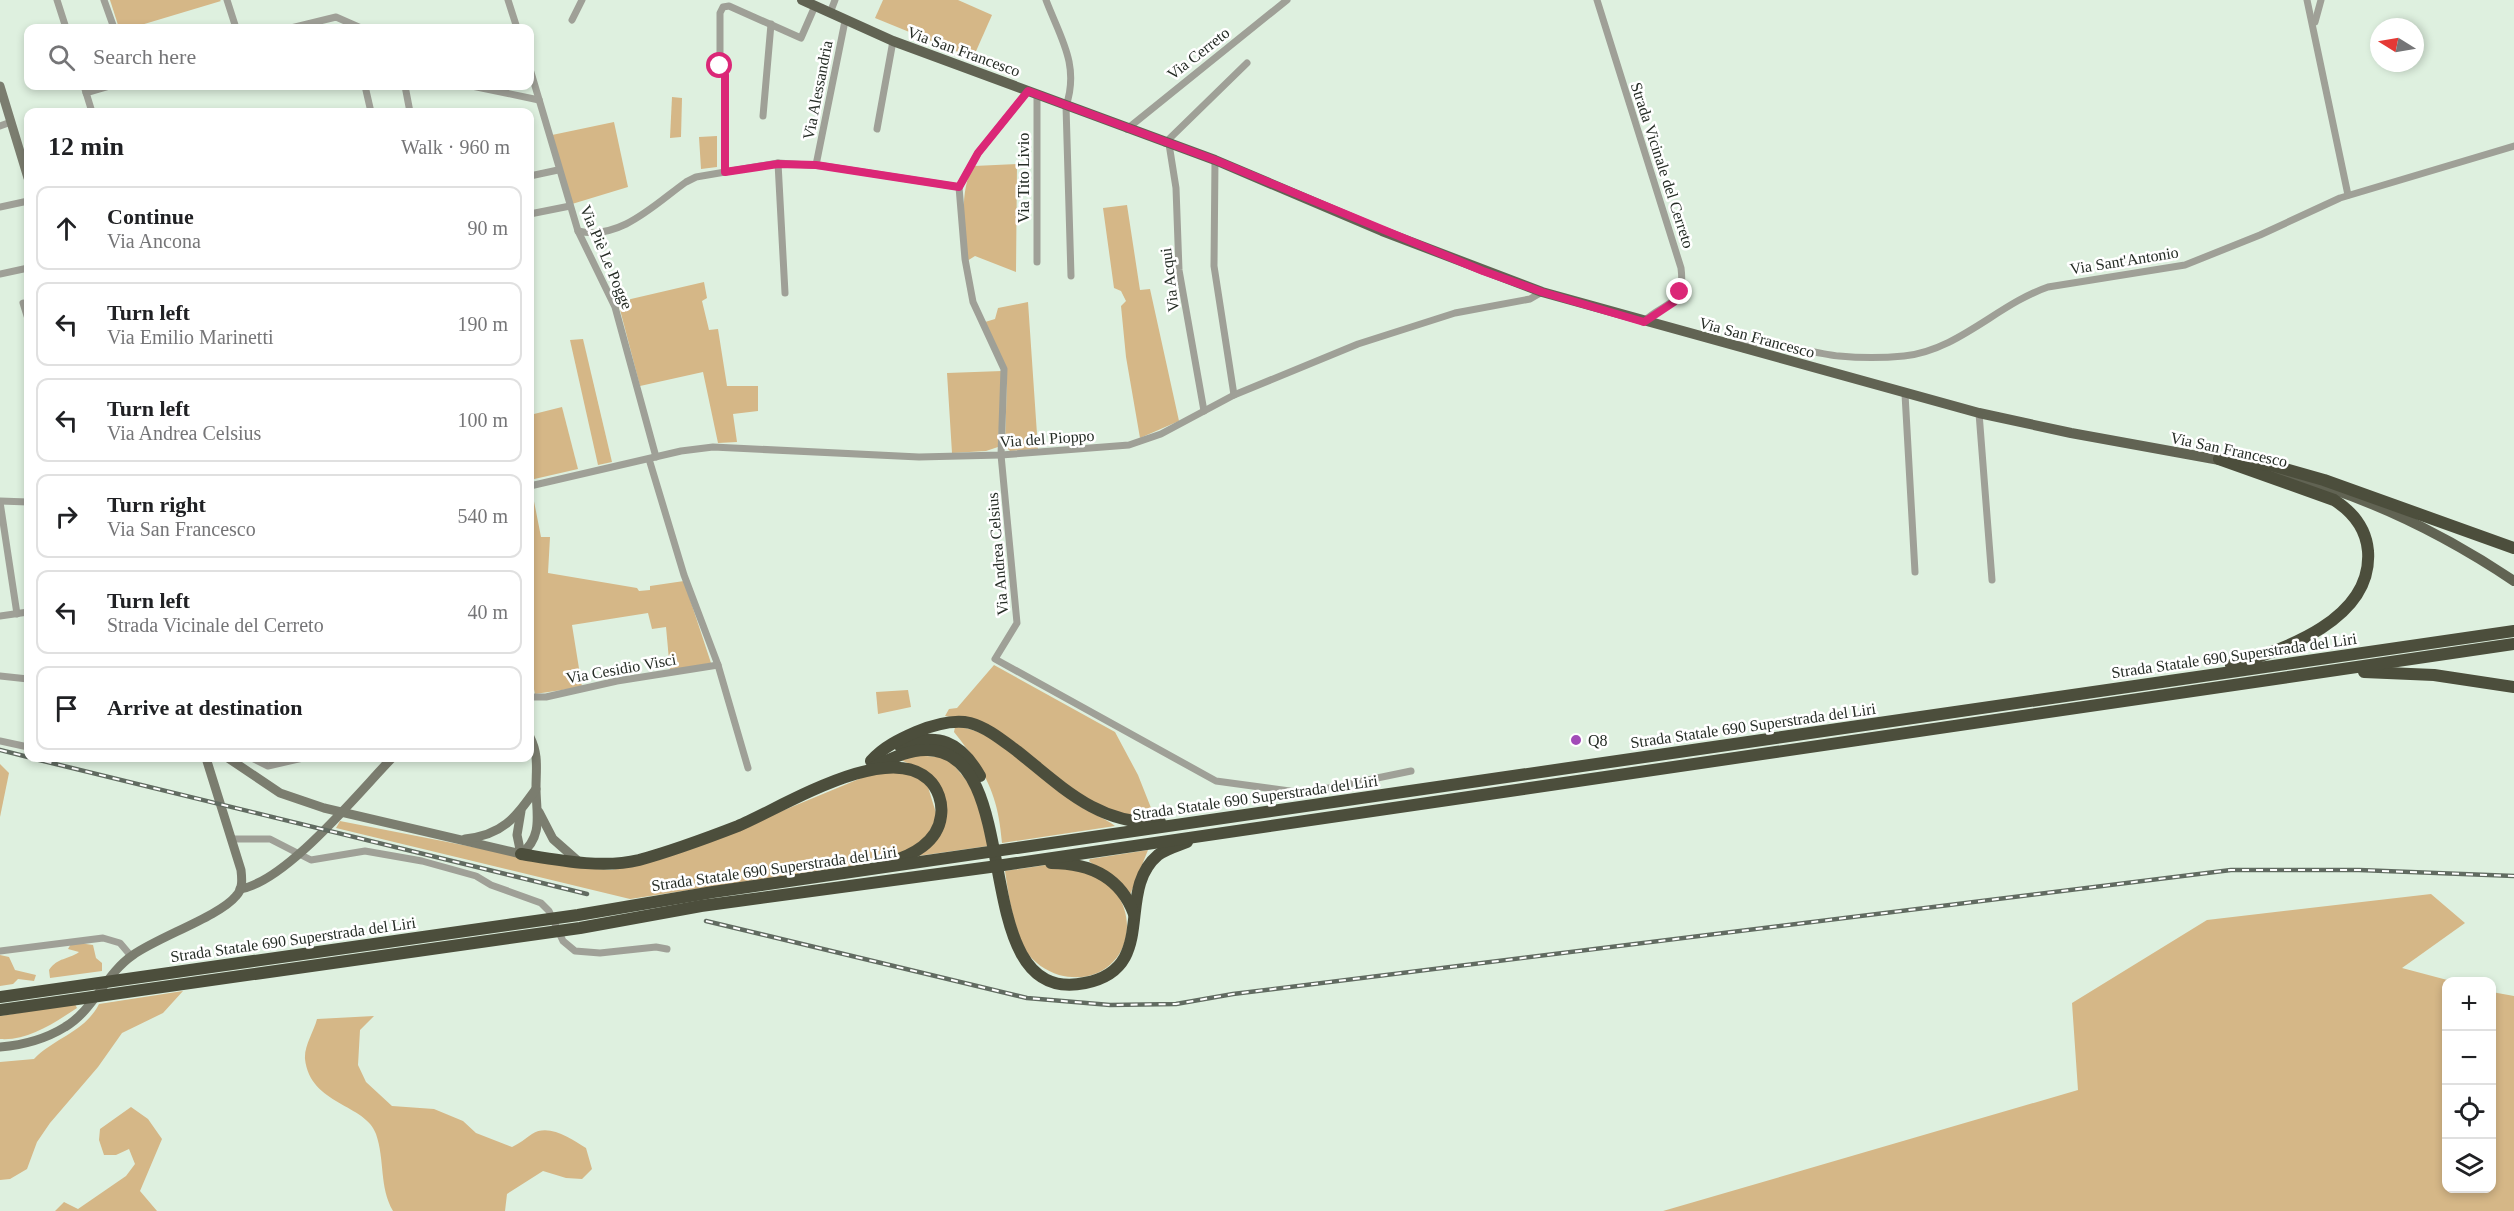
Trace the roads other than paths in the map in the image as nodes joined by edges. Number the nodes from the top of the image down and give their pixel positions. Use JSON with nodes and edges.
{"nodes":[{"id":1,"x":57,"y":0,"type":"edge"},
{"id":2,"x":104,"y":0,"type":"edge"},
{"id":3,"x":227,"y":0,"type":"edge"},
{"id":4,"x":508,"y":0,"type":"edge"},
{"id":5,"x":582,"y":0,"type":"edge"},
{"id":6,"x":802,"y":0,"type":"edge"},
{"id":7,"x":836,"y":0,"type":"edge"},
{"id":8,"x":1046,"y":0,"type":"edge"},
{"id":9,"x":1287,"y":0,"type":"edge"},
{"id":10,"x":1597,"y":0,"type":"edge"},
{"id":11,"x":2307,"y":0,"type":"edge"},
{"id":12,"x":2321,"y":0,"type":"edge"},
{"id":13,"x":816,"y":6,"type":"junction"},
{"id":14,"x":830,"y":13,"type":"junction"},
{"id":15,"x":572,"y":20,"type":"dead end"},
{"id":16,"x":846,"y":21,"type":"junction"},
{"id":17,"x":65,"y":24,"type":"edge"},
{"id":18,"x":113,"y":24,"type":"edge"},
{"id":19,"x":235,"y":24,"type":"edge"},
{"id":20,"x":307,"y":24,"type":"edge"},
{"id":21,"x":349,"y":24,"type":"edge"},
{"id":22,"x":516,"y":24,"type":"edge"},
{"id":23,"x":771,"y":24,"type":"junction"},
{"id":24,"x":2315,"y":33,"type":"junction"},
{"id":25,"x":893,"y":41,"type":"junction"},
{"id":26,"x":1247,"y":63,"type":"dead end"},
{"id":27,"x":534,"y":83,"type":"edge"},
{"id":28,"x":0,"y":86,"type":"edge"},
{"id":29,"x":85,"y":90,"type":"edge"},
{"id":30,"x":366,"y":90,"type":"edge"},
{"id":31,"x":406,"y":90,"type":"edge"},
{"id":32,"x":491,"y":90,"type":"edge"},
{"id":33,"x":1032,"y":93,"type":"junction"},
{"id":34,"x":539,"y":100,"type":"junction"},
{"id":35,"x":1066,"y":106,"type":"junction"},
{"id":36,"x":91,"y":108,"type":"edge"},
{"id":37,"x":370,"y":108,"type":"edge"},
{"id":38,"x":409,"y":108,"type":"edge"},
{"id":39,"x":763,"y":116,"type":"dead end"},
{"id":40,"x":11,"y":122,"type":"junction"},
{"id":41,"x":0,"y":126,"type":"edge"},
{"id":42,"x":877,"y":129,"type":"dead end"},
{"id":43,"x":1127,"y":129,"type":"junction"},
{"id":44,"x":1167,"y":144,"type":"junction"},
{"id":45,"x":2514,"y":146,"type":"edge"},
{"id":46,"x":1215,"y":160,"type":"junction"},
{"id":47,"x":24,"y":161,"type":"edge"},
{"id":48,"x":778,"y":164,"type":"junction"},
{"id":49,"x":816,"y":165,"type":"junction"},
{"id":50,"x":558,"y":170,"type":"junction"},
{"id":51,"x":725,"y":172,"type":"junction"},
{"id":52,"x":534,"y":175,"type":"edge"},
{"id":53,"x":959,"y":187,"type":"junction"},
{"id":54,"x":2348,"y":195,"type":"junction"},
{"id":55,"x":24,"y":202,"type":"edge"},
{"id":56,"x":570,"y":206,"type":"junction"},
{"id":57,"x":0,"y":207,"type":"edge"},
{"id":58,"x":534,"y":213,"type":"edge"},
{"id":59,"x":578,"y":231,"type":"junction"},
{"id":60,"x":1037,"y":262,"type":"dead end"},
{"id":61,"x":24,"y":269,"type":"edge"},
{"id":62,"x":0,"y":274,"type":"edge"},
{"id":63,"x":1071,"y":276,"type":"dead end"},
{"id":64,"x":1542,"y":292,"type":"junction"},
{"id":65,"x":785,"y":293,"type":"dead end"},
{"id":66,"x":23,"y":303,"type":"dead end"},
{"id":67,"x":24,"y":306,"type":"edge"},
{"id":68,"x":1644,"y":322,"type":"junction"},
{"id":69,"x":1736,"y":345,"type":"junction"},
{"id":70,"x":1905,"y":394,"type":"junction"},
{"id":71,"x":1234,"y":395,"type":"junction"},
{"id":72,"x":1204,"y":411,"type":"junction"},
{"id":73,"x":1979,"y":413,"type":"junction"},
{"id":74,"x":1001,"y":455,"type":"junction"},
{"id":75,"x":653,"y":458,"type":"junction"},
{"id":76,"x":2219,"y":459,"type":"junction"},
{"id":77,"x":534,"y":485,"type":"edge"},
{"id":78,"x":0,"y":501,"type":"edge"},
{"id":79,"x":24,"y":502,"type":"edge"},
{"id":80,"x":2514,"y":548,"type":"edge"},
{"id":81,"x":1915,"y":572,"type":"dead end"},
{"id":82,"x":1992,"y":580,"type":"dead end"},
{"id":83,"x":2514,"y":581,"type":"edge"},
{"id":84,"x":24,"y":613,"type":"edge"},
{"id":85,"x":16,"y":614,"type":"junction"},
{"id":86,"x":0,"y":616,"type":"edge"},
{"id":87,"x":2514,"y":631,"type":"edge"},
{"id":88,"x":2514,"y":644,"type":"edge"},
{"id":89,"x":718,"y":665,"type":"junction"},
{"id":90,"x":2314,"y":673,"type":"junction"},
{"id":91,"x":0,"y":676,"type":"edge"},
{"id":92,"x":24,"y":679,"type":"edge"},
{"id":93,"x":2180,"y":679,"type":"junction"},
{"id":94,"x":2514,"y":687,"type":"edge"},
{"id":95,"x":534,"y":697,"type":"edge"},
{"id":96,"x":0,"y":741,"type":"edge"},
{"id":97,"x":24,"y":746,"type":"edge"},
{"id":98,"x":534,"y":752,"type":"edge"},
{"id":99,"x":207,"y":762,"type":"edge"},
{"id":100,"x":234,"y":762,"type":"edge"},
{"id":101,"x":260,"y":762,"type":"edge"},
{"id":102,"x":286,"y":762,"type":"edge"},
{"id":103,"x":388,"y":762,"type":"edge"},
{"id":104,"x":872,"y":765,"type":"junction"},
{"id":105,"x":748,"y":768,"type":"dead end"},
{"id":106,"x":1411,"y":771,"type":"dead end"},
{"id":107,"x":536,"y":789,"type":"junction"},
{"id":108,"x":521,"y":809,"type":"junction"},
{"id":109,"x":539,"y":812,"type":"junction"},
{"id":110,"x":1221,"y":819,"type":"junction"},
{"id":111,"x":1214,"y":833,"type":"junction"},
{"id":112,"x":231,"y":839,"type":"junction"},
{"id":113,"x":459,"y":840,"type":"junction"},
{"id":114,"x":521,"y":854,"type":"junction"},
{"id":115,"x":1005,"y":858,"type":"junction"},
{"id":116,"x":989,"y":860,"type":"junction"},
{"id":117,"x":578,"y":861,"type":"junction"},
{"id":118,"x":845,"y":874,"type":"junction"},
{"id":119,"x":240,"y":890,"type":"junction"},
{"id":120,"x":1134,"y":915,"type":"junction"},
{"id":121,"x":579,"y":921,"type":"junction"},
{"id":122,"x":667,"y":949,"type":"dead end"},
{"id":123,"x":0,"y":951,"type":"edge"},
{"id":124,"x":131,"y":956,"type":"junction"},
{"id":125,"x":160,"y":981,"type":"junction"},
{"id":126,"x":0,"y":997,"type":"edge"},
{"id":127,"x":0,"y":1010,"type":"edge"},
{"id":128,"x":0,"y":1047,"type":"edge"}],
"edges":[{"from":1,"to":17,"type":"street"},
{"from":2,"to":18,"type":"street"},
{"from":3,"to":19,"type":"street"},
{"from":4,"to":22,"type":"street"},
{"from":5,"to":15,"type":"street"},
{"from":6,"to":13,"type":"main road","name":"Via San Francesco"},
{"from":7,"to":14,"type":"street"},
{"from":8,"to":35,"type":"street"},
{"from":9,"to":43,"type":"street","name":"Via Cerreto"},
{"from":10,"to":68,"type":"street","name":"Strada Vicinale del Cerreto"},
{"from":11,"to":24,"type":"street"},
{"from":12,"to":24,"type":"street"},
{"from":13,"to":14,"type":"main road","name":"Via San Francesco"},
{"from":13,"to":23,"type":"street"},
{"from":14,"to":16,"type":"main road","name":"Via San Francesco"},
{"from":16,"to":25,"type":"main road","name":"Via San Francesco"},
{"from":16,"to":49,"type":"street","name":"Via Alessandria"},
{"from":20,"to":21,"type":"street"},
{"from":23,"to":39,"type":"street"},
{"from":23,"to":51,"type":"street"},
{"from":24,"to":54,"type":"street"},
{"from":25,"to":33,"type":"main road","name":"Via San Francesco"},
{"from":25,"to":42,"type":"street"},
{"from":26,"to":44,"type":"street"},
{"from":27,"to":34,"type":"street","name":"Via Piè Le Pogge"},
{"from":28,"to":40,"type":"main road"},
{"from":29,"to":36,"type":"street"},
{"from":30,"to":37,"type":"street"},
{"from":31,"to":38,"type":"street"},
{"from":32,"to":34,"type":"street"},
{"from":33,"to":35,"type":"main road","name":"Via San Francesco"},
{"from":33,"to":53,"type":"street"},
{"from":33,"to":60,"type":"street","name":"Via Tito Livio"},
{"from":34,"to":50,"type":"street","name":"Via Piè Le Pogge"},
{"from":35,"to":43,"type":"main road","name":"Via San Francesco"},
{"from":35,"to":63,"type":"street"},
{"from":40,"to":41,"type":"street"},
{"from":40,"to":47,"type":"main road"},
{"from":43,"to":44,"type":"main road","name":"Via San Francesco"},
{"from":44,"to":46,"type":"main road","name":"Via San Francesco"},
{"from":44,"to":72,"type":"street","name":"Via Acqui"},
{"from":45,"to":54,"type":"street","name":"Via Sant'Antonio"},
{"from":46,"to":64,"type":"main road","name":"Via San Francesco"},
{"from":46,"to":71,"type":"street"},
{"from":48,"to":49,"type":"street"},
{"from":48,"to":51,"type":"street"},
{"from":48,"to":65,"type":"street"},
{"from":49,"to":53,"type":"street"},
{"from":50,"to":52,"type":"street"},
{"from":50,"to":56,"type":"street","name":"Via Piè Le Pogge"},
{"from":51,"to":59,"type":"street"},
{"from":53,"to":74,"type":"street","name":"Via Andrea Celsius"},
{"from":54,"to":69,"type":"street","name":"Via Sant'Antonio"},
{"from":55,"to":57,"type":"street"},
{"from":56,"to":58,"type":"street"},
{"from":56,"to":59,"type":"street","name":"Via Piè Le Pogge"},
{"from":59,"to":75,"type":"street","name":"Via Piè Le Pogge"},
{"from":61,"to":62,"type":"street"},
{"from":64,"to":68,"type":"main road","name":"Via San Francesco"},
{"from":64,"to":71,"type":"street","name":"Via del Pioppo"},
{"from":66,"to":67,"type":"street"},
{"from":68,"to":69,"type":"main road","name":"Via San Francesco"},
{"from":69,"to":70,"type":"main road","name":"Via San Francesco"},
{"from":70,"to":73,"type":"main road","name":"Via San Francesco"},
{"from":70,"to":81,"type":"street"},
{"from":71,"to":72,"type":"street","name":"Via del Pioppo"},
{"from":72,"to":74,"type":"street","name":"Via del Pioppo"},
{"from":73,"to":76,"type":"main road","name":"Via San Francesco"},
{"from":73,"to":82,"type":"street"},
{"from":74,"to":75,"type":"street","name":"Via del Pioppo"},
{"from":74,"to":106,"type":"street","name":"Via Andrea Celsius"},
{"from":75,"to":77,"type":"street","name":"Via del Pioppo"},
{"from":75,"to":89,"type":"street","name":"Via Piè Le Pogge"},
{"from":76,"to":80,"type":"highway"},
{"from":76,"to":83,"type":"main road","name":"Via San Francesco"},
{"from":76,"to":93,"type":"highway"},
{"from":78,"to":79,"type":"street"},
{"from":78,"to":85,"type":"street"},
{"from":84,"to":85,"type":"street"},
{"from":85,"to":86,"type":"street"},
{"from":87,"to":93,"type":"highway","name":"Strada Statale 690 Superstrada del Liri"},
{"from":88,"to":90,"type":"highway","name":"Strada Statale 690 Superstrada del Liri"},
{"from":89,"to":95,"type":"street","name":"Via Cesidio Visci"},
{"from":89,"to":105,"type":"street","name":"Via Piè Le Pogge"},
{"from":90,"to":94,"type":"highway"},
{"from":90,"to":111,"type":"highway","name":"Strada Statale 690 Superstrada del Liri"},
{"from":91,"to":92,"type":"street"},
{"from":93,"to":110,"type":"highway","name":"Strada Statale 690 Superstrada del Liri"},
{"from":96,"to":97,"type":"street"},
{"from":98,"to":107,"type":"main road"},
{"from":99,"to":112,"type":"main road"},
{"from":100,"to":113,"type":"main road"},
{"from":101,"to":102,"type":"street"},
{"from":103,"to":119,"type":"main road"},
{"from":104,"to":110,"type":"highway"},
{"from":104,"to":117,"type":"highway"},
{"from":104,"to":118,"type":"highway"},
{"from":104,"to":120,"type":"highway"},
{"from":107,"to":108,"type":"main road"},
{"from":107,"to":109,"type":"main road"},
{"from":108,"to":113,"type":"main road"},
{"from":108,"to":114,"type":"main road"},
{"from":109,"to":114,"type":"main road"},
{"from":109,"to":117,"type":"main road"},
{"from":110,"to":115,"type":"highway","name":"Strada Statale 690 Superstrada del Liri"},
{"from":111,"to":115,"type":"highway","name":"Strada Statale 690 Superstrada del Liri"},
{"from":111,"to":120,"type":"highway"},
{"from":112,"to":119,"type":"main road"},
{"from":112,"to":122,"type":"street"},
{"from":113,"to":114,"type":"main road"},
{"from":114,"to":117,"type":"highway"},
{"from":115,"to":116,"type":"highway","name":"Strada Statale 690 Superstrada del Liri"},
{"from":115,"to":120,"type":"highway"},
{"from":116,"to":118,"type":"highway","name":"Strada Statale 690 Superstrada del Liri"},
{"from":116,"to":121,"type":"highway","name":"Strada Statale 690 Superstrada del Liri"},
{"from":118,"to":121,"type":"highway","name":"Strada Statale 690 Superstrada del Liri"},
{"from":119,"to":124,"type":"main road"},
{"from":121,"to":125,"type":"highway","name":"Strada Statale 690 Superstrada del Liri"},
{"from":123,"to":124,"type":"street"},
{"from":124,"to":128,"type":"main road"},
{"from":125,"to":126,"type":"highway","name":"Strada Statale 690 Superstrada del Liri"},
{"from":125,"to":127,"type":"highway","name":"Strada Statale 690 Superstrada del Liri"}]}
